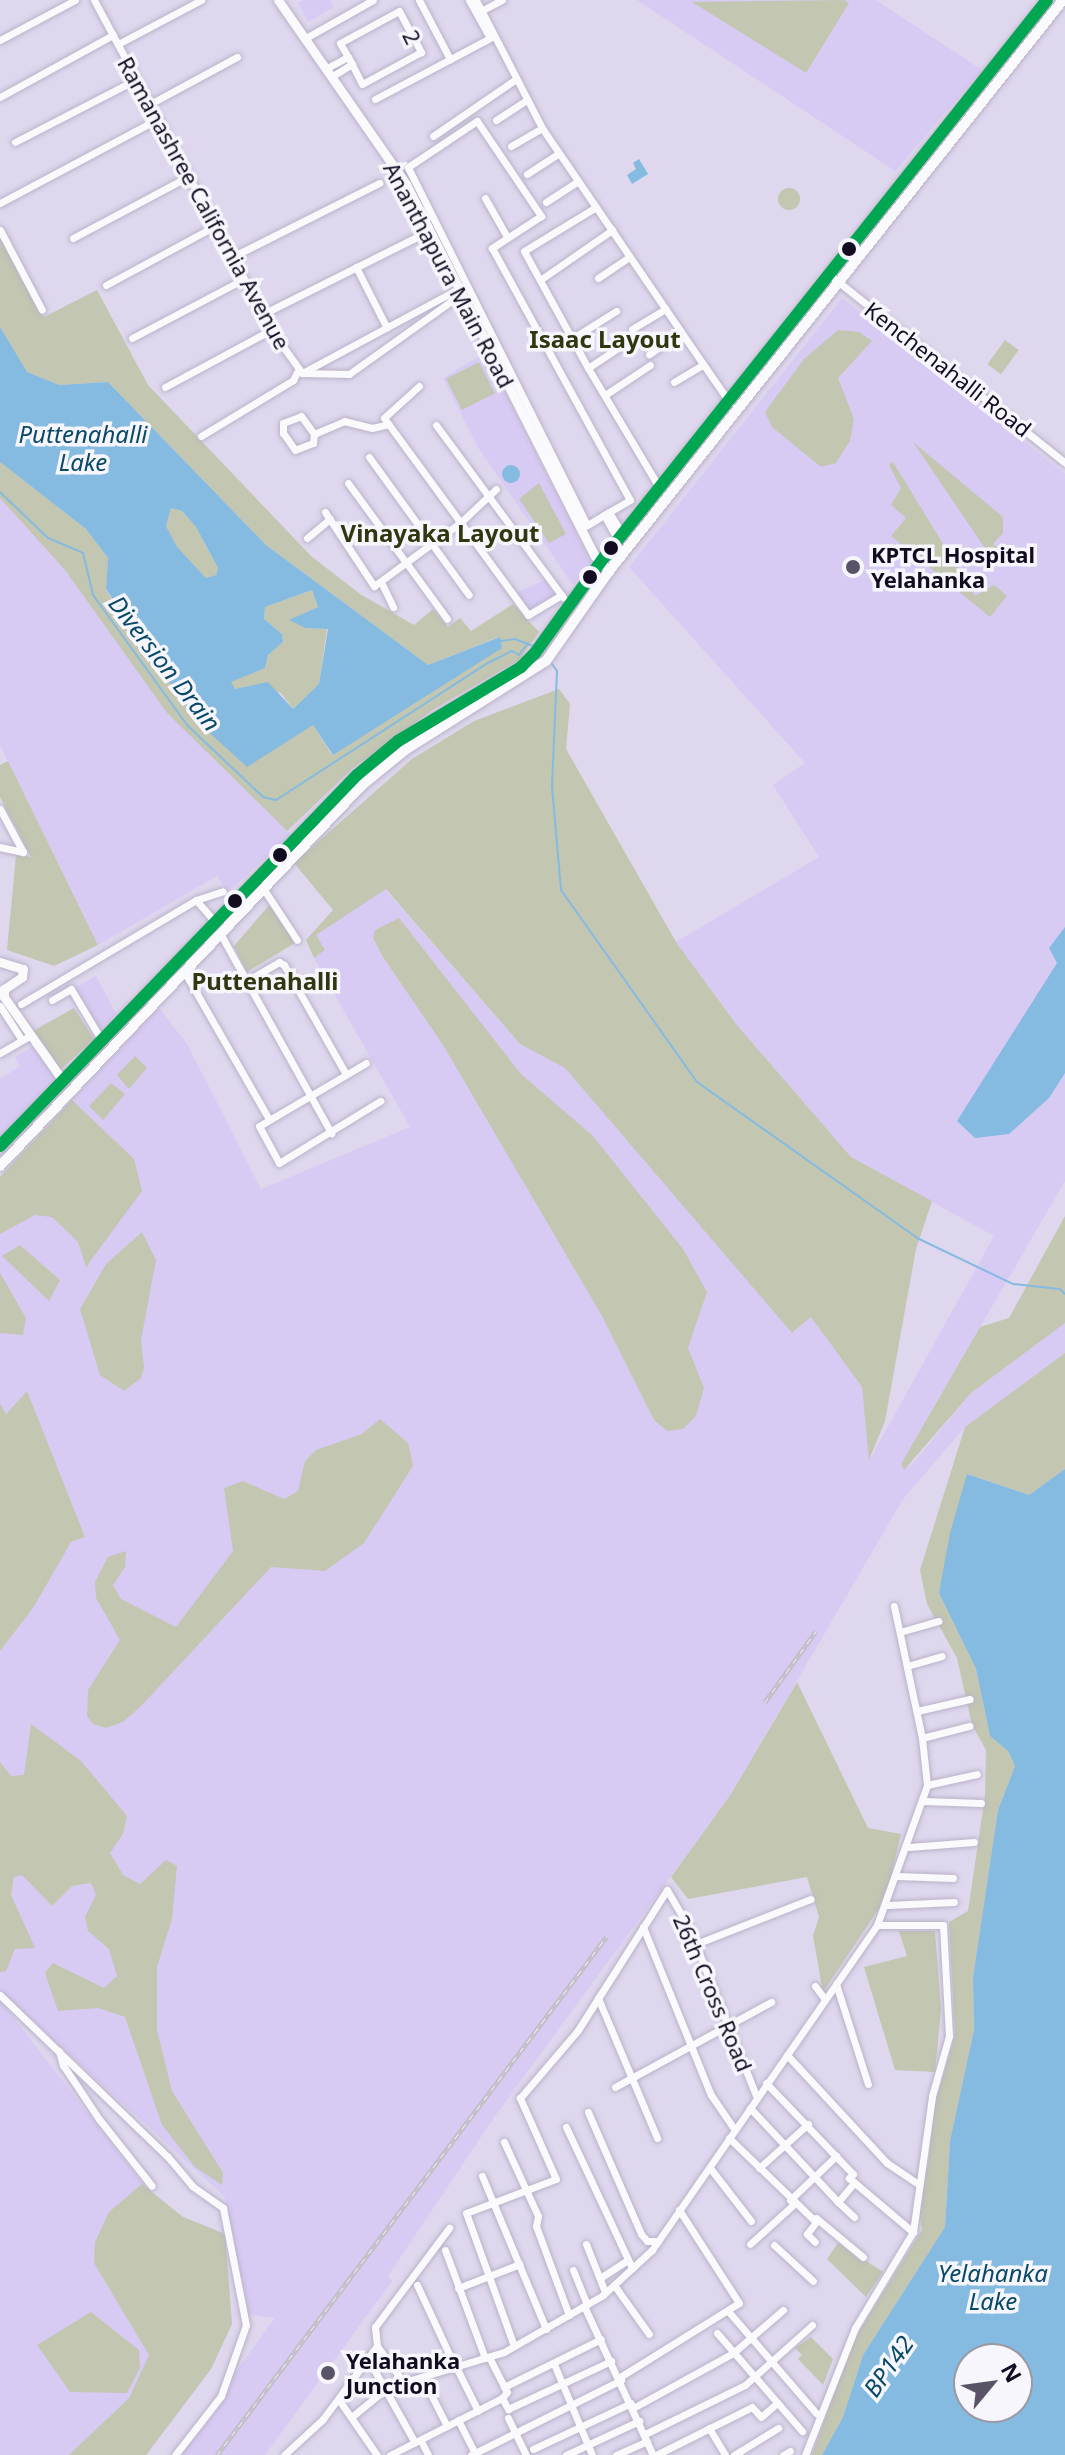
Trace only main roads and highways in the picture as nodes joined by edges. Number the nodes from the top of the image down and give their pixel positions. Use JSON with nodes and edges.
{"nodes":[{"id":1,"x":1047,"y":0,"type":"edge"},
{"id":2,"x":1063,"y":0,"type":"edge"},
{"id":3,"x":835,"y":280,"type":"junction"},
{"id":4,"x":573,"y":610,"type":"junction"},
{"id":5,"x":259,"y":884,"type":"junction"},
{"id":6,"x":0,"y":1146,"type":"edge"},
{"id":7,"x":0,"y":1166,"type":"edge"}],
"edges":[{"from":1,"to":3,"type":"main road"},
{"from":2,"to":3,"type":"main road"},
{"from":3,"to":4,"type":"main road"},
{"from":3,"to":4,"type":"main road"},
{"from":4,"to":5,"type":"main road"},
{"from":5,"to":6,"type":"main road"},
{"from":5,"to":7,"type":"main road"}]}
